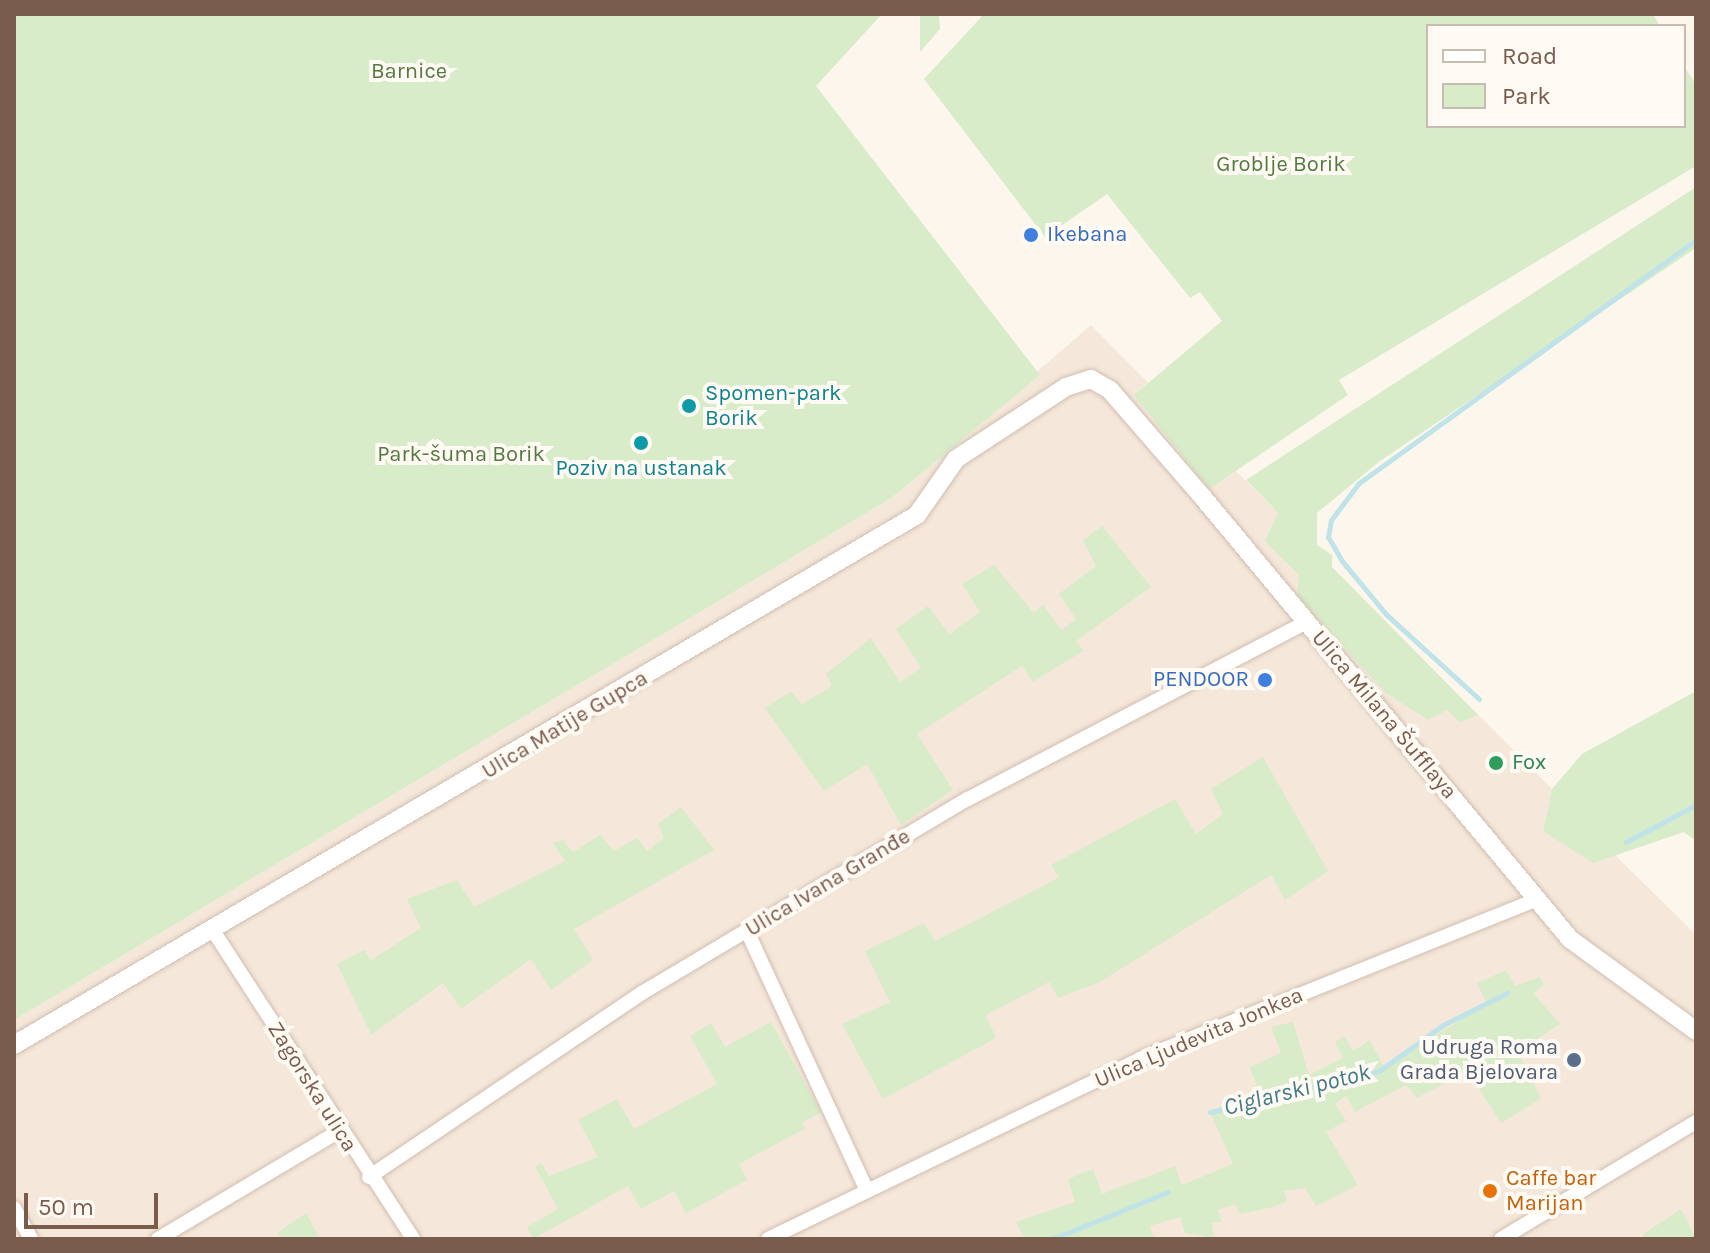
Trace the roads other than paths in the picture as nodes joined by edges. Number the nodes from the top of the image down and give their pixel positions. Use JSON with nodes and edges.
{"nodes":[{"id":1,"x":1091,"y":379,"type":"joint"},
{"id":2,"x":1307,"y":622,"type":"junction"},
{"id":3,"x":1538,"y":899,"type":"junction"},
{"id":4,"x":747,"y":931,"type":"junction"},
{"id":5,"x":214,"y":932,"type":"junction"},
{"id":6,"x":1696,"y":1031,"type":"edge"},
{"id":7,"x":14,"y":1045,"type":"edge"},
{"id":8,"x":1696,"y":1122,"type":"edge"},
{"id":9,"x":339,"y":1131,"type":"junction"},
{"id":10,"x":369,"y":1177,"type":"junction"},
{"id":11,"x":867,"y":1191,"type":"junction"},
{"id":12,"x":14,"y":1208,"type":"edge"},
{"id":13,"x":31,"y":1239,"type":"edge"},
{"id":14,"x":158,"y":1239,"type":"edge"},
{"id":15,"x":413,"y":1239,"type":"edge"},
{"id":16,"x":768,"y":1239,"type":"edge"},
{"id":17,"x":1501,"y":1239,"type":"edge"}],
"edges":[{"from":1,"to":2,"type":"street","name":"Ulica Milana Šufflaya"},
{"from":1,"to":5,"type":"street","name":"Ulica Matije Gupca"},
{"from":2,"to":3,"type":"street","name":"Ulica Milana Šufflaya"},
{"from":2,"to":4,"type":"street","name":"Ulica Ivana Granđe"},
{"from":3,"to":6,"type":"street","name":"Ulica Milana Šufflaya"},
{"from":3,"to":11,"type":"street","name":"Ulica Ljudevita Jonkea"},
{"from":4,"to":10,"type":"street","name":"Ulica Ivana Granđe"},
{"from":4,"to":11,"type":"street"},
{"from":5,"to":7,"type":"street","name":"Ulica Matije Gupca"},
{"from":5,"to":9,"type":"street","name":"Zagorska ulica"},
{"from":8,"to":17,"type":"street"},
{"from":9,"to":10,"type":"street","name":"Zagorska ulica"},
{"from":9,"to":14,"type":"street"},
{"from":10,"to":15,"type":"street","name":"Zagorska ulica"},
{"from":11,"to":16,"type":"street","name":"Ulica Ljudevita Jonkea"},
{"from":12,"to":13,"type":"street"}]}
